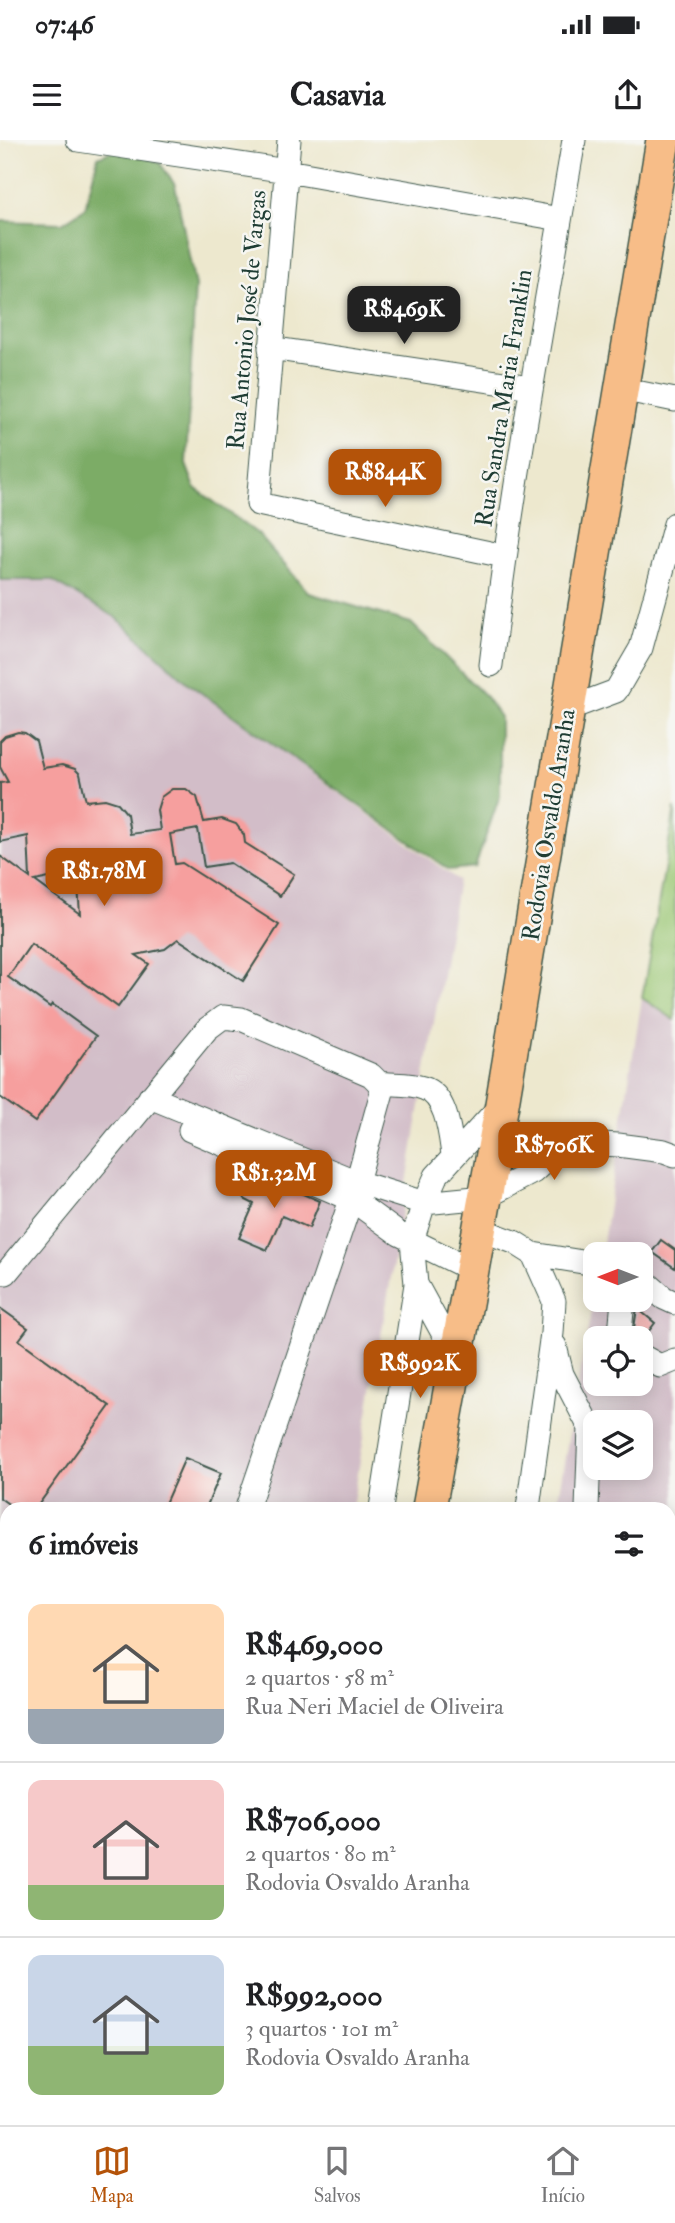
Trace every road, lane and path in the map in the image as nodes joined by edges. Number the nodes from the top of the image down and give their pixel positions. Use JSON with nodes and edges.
{"nodes":[{"id":1,"x":78,"y":140,"type":"edge"},
{"id":2,"x":289,"y":140,"type":"edge"},
{"id":3,"x":574,"y":140,"type":"edge"},
{"id":4,"x":663,"y":140,"type":"edge"},
{"id":5,"x":123,"y":143,"type":"edge"},
{"id":6,"x":287,"y":171,"type":"junction"},
{"id":7,"x":560,"y":219,"type":"junction"},
{"id":8,"x":270,"y":348,"type":"junction"},
{"id":9,"x":531,"y":387,"type":"junction"},
{"id":10,"x":621,"y":389,"type":"junction"},
{"id":11,"x":675,"y":400,"type":"edge"},
{"id":12,"x":675,"y":524,"type":"edge"},
{"id":13,"x":504,"y":555,"type":"junction"},
{"id":14,"x":491,"y":665,"type":"dead end"},
{"id":15,"x":568,"y":709,"type":"junction"},
{"id":16,"x":379,"y":1083,"type":"junction"},
{"id":17,"x":146,"y":1103,"type":"junction"},
{"id":18,"x":502,"y":1104,"type":"junction"},
{"id":19,"x":671,"y":1152,"type":"edge"},
{"id":20,"x":453,"y":1155,"type":"junction"},
{"id":21,"x":354,"y":1190,"type":"junction"},
{"id":22,"x":425,"y":1203,"type":"junction"},
{"id":23,"x":482,"y":1213,"type":"junction"},
{"id":24,"x":412,"y":1241,"type":"junction"},
{"id":25,"x":533,"y":1254,"type":"junction"},
{"id":26,"x":583,"y":1262,"type":"edge"},
{"id":27,"x":472,"y":1270,"type":"junction"},
{"id":28,"x":5,"y":1273,"type":"dead end"},
{"id":29,"x":416,"y":1284,"type":"junction"},
{"id":30,"x":653,"y":1288,"type":"edge"},
{"id":31,"x":675,"y":1303,"type":"edge"},
{"id":32,"x":552,"y":1333,"type":"junction"},
{"id":33,"x":456,"y":1357,"type":"junction"},
{"id":34,"x":675,"y":1360,"type":"edge"},
{"id":35,"x":653,"y":1362,"type":"edge"},
{"id":36,"x":249,"y":1502,"type":"edge"},
{"id":37,"x":382,"y":1502,"type":"edge"},
{"id":38,"x":430,"y":1502,"type":"edge"},
{"id":39,"x":529,"y":1502,"type":"edge"},
{"id":40,"x":587,"y":1502,"type":"edge"}],
"edges":[{"from":1,"to":5,"type":"street"},
{"from":2,"to":6,"type":"street","name":"Rua Antonio José de Vargas"},
{"from":3,"to":7,"type":"street","name":"Rua Sandra Maria Franklin"},
{"from":4,"to":10,"type":"highway","name":"Rodovia Osvaldo Aranha"},
{"from":5,"to":6,"type":"street"},
{"from":6,"to":7,"type":"street"},
{"from":6,"to":8,"type":"street","name":"Rua Antonio José de Vargas"},
{"from":7,"to":9,"type":"street","name":"Rua Sandra Maria Franklin"},
{"from":8,"to":9,"type":"street"},
{"from":8,"to":13,"type":"street","name":"Rua Antonio José de Vargas"},
{"from":9,"to":13,"type":"street","name":"Rua Sandra Maria Franklin"},
{"from":10,"to":11,"type":"street"},
{"from":10,"to":15,"type":"highway","name":"Rodovia Osvaldo Aranha"},
{"from":12,"to":15,"type":"street"},
{"from":13,"to":14,"type":"street","name":"Rua Sandra Maria Franklin"},
{"from":15,"to":18,"type":"highway","name":"Rodovia Osvaldo Aranha"},
{"from":16,"to":17,"type":"street"},
{"from":16,"to":20,"type":"street"},
{"from":16,"to":21,"type":"street"},
{"from":17,"to":21,"type":"street"},
{"from":17,"to":28,"type":"street"},
{"from":18,"to":20,"type":"street"},
{"from":18,"to":23,"type":"highway","name":"Rodovia Osvaldo Aranha"},
{"from":19,"to":23,"type":"street"},
{"from":20,"to":22,"type":"street"},
{"from":21,"to":22,"type":"street"},
{"from":21,"to":24,"type":"street"},
{"from":21,"to":36,"type":"street"},
{"from":22,"to":23,"type":"street"},
{"from":22,"to":24,"type":"street"},
{"from":23,"to":25,"type":"street"},
{"from":23,"to":27,"type":"highway","name":"Rodovia Osvaldo Aranha"},
{"from":24,"to":27,"type":"street"},
{"from":24,"to":29,"type":"street"},
{"from":25,"to":26,"type":"street"},
{"from":25,"to":32,"type":"street"},
{"from":27,"to":33,"type":"highway","name":"Rodovia Osvaldo Aranha"},
{"from":29,"to":33,"type":"street"},
{"from":29,"to":37,"type":"street"},
{"from":30,"to":31,"type":"street"},
{"from":32,"to":39,"type":"street"},
{"from":32,"to":40,"type":"street"},
{"from":33,"to":38,"type":"highway","name":"Rodovia Osvaldo Aranha"},
{"from":34,"to":35,"type":"street"}]}
